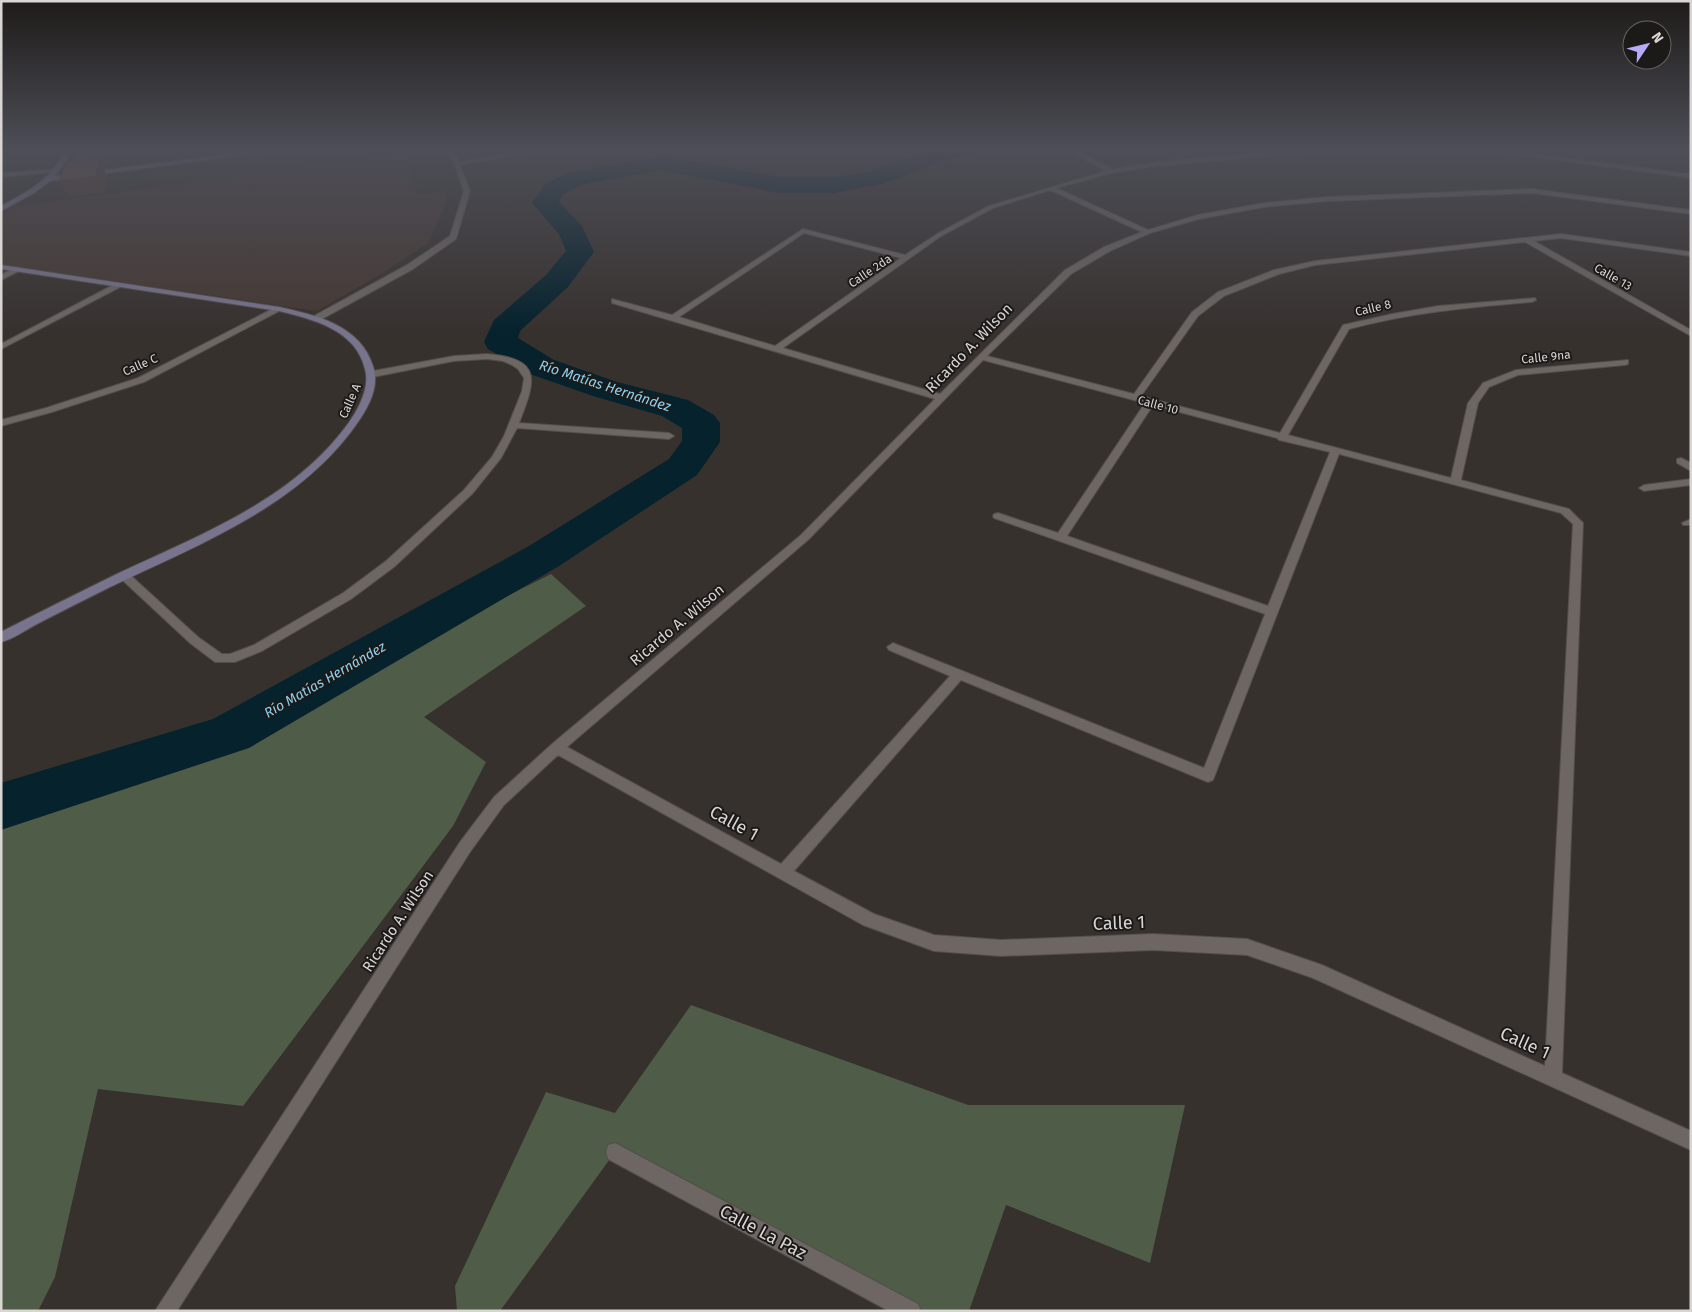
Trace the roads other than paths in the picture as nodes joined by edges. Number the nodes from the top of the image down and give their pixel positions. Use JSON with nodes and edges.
{"nodes":[{"id":1,"x":462,"y":209,"type":"edge"},
{"id":2,"x":987,"y":209,"type":"edge"},
{"id":3,"x":1097,"y":209,"type":"edge"},
{"id":4,"x":1241,"y":209,"type":"edge"},
{"id":5,"x":1670,"y":209,"type":"edge"},
{"id":6,"x":1691,"y":212,"type":"edge"},
{"id":7,"x":1148,"y":232,"type":"junction"},
{"id":8,"x":1525,"y":239,"type":"junction"},
{"id":9,"x":1662,"y":250,"type":"junction"},
{"id":10,"x":1691,"y":254,"type":"edge"},
{"id":11,"x":908,"y":258,"type":"junction"},
{"id":12,"x":1684,"y":260,"type":"dead end"},
{"id":13,"x":1,"y":267,"type":"edge"},
{"id":14,"x":19,"y":270,"type":"junction"},
{"id":15,"x":1,"y":278,"type":"edge"},
{"id":16,"x":120,"y":285,"type":"junction"},
{"id":17,"x":1532,"y":300,"type":"dead end"},
{"id":18,"x":615,"y":301,"type":"dead end"},
{"id":19,"x":279,"y":309,"type":"junction"},
{"id":20,"x":317,"y":318,"type":"junction"},
{"id":21,"x":673,"y":318,"type":"junction"},
{"id":22,"x":1691,"y":334,"type":"edge"},
{"id":23,"x":1,"y":347,"type":"edge"},
{"id":24,"x":777,"y":348,"type":"junction"},
{"id":25,"x":981,"y":357,"type":"junction"},
{"id":26,"x":1625,"y":362,"type":"dead end"},
{"id":27,"x":373,"y":374,"type":"junction"},
{"id":28,"x":943,"y":398,"type":"junction"},
{"id":29,"x":1134,"y":399,"type":"junction"},
{"id":30,"x":1150,"y":403,"type":"junction"},
{"id":31,"x":1,"y":423,"type":"edge"},
{"id":32,"x":513,"y":425,"type":"junction"},
{"id":33,"x":669,"y":436,"type":"dead end"},
{"id":34,"x":1282,"y":438,"type":"junction"},
{"id":35,"x":1335,"y":451,"type":"junction"},
{"id":36,"x":1681,"y":461,"type":"dead end"},
{"id":37,"x":1691,"y":468,"type":"edge"},
{"id":38,"x":1691,"y":482,"type":"edge"},
{"id":39,"x":1455,"y":483,"type":"junction"},
{"id":40,"x":1644,"y":488,"type":"dead end"},
{"id":41,"x":998,"y":516,"type":"dead end"},
{"id":42,"x":1060,"y":538,"type":"junction"},
{"id":43,"x":124,"y":576,"type":"junction"},
{"id":44,"x":1273,"y":612,"type":"junction"},
{"id":45,"x":1,"y":638,"type":"edge"},
{"id":46,"x":892,"y":647,"type":"dead end"},
{"id":47,"x":959,"y":674,"type":"junction"},
{"id":48,"x":557,"y":748,"type":"junction"},
{"id":49,"x":783,"y":873,"type":"junction"},
{"id":50,"x":1553,"y":1078,"type":"junction"},
{"id":51,"x":1691,"y":1140,"type":"edge"},
{"id":52,"x":615,"y":1152,"type":"dead end"},
{"id":53,"x":165,"y":1311,"type":"edge"},
{"id":54,"x":911,"y":1311,"type":"edge"}],
"edges":[{"from":1,"to":20,"type":"street"},
{"from":2,"to":11,"type":"street","name":"Calle 2da"},
{"from":3,"to":7,"type":"street"},
{"from":4,"to":7,"type":"street","name":"Ricardo A. Wilson"},
{"from":5,"to":6,"type":"street","name":"Ricardo A. Wilson"},
{"from":7,"to":25,"type":"street","name":"Ricardo A. Wilson"},
{"from":8,"to":9,"type":"street"},
{"from":8,"to":22,"type":"street","name":"Calle 13"},
{"from":8,"to":29,"type":"street"},
{"from":9,"to":10,"type":"street"},
{"from":9,"to":12,"type":"street"},
{"from":11,"to":21,"type":"street"},
{"from":11,"to":24,"type":"street","name":"Calle 2da"},
{"from":13,"to":14,"type":"street","name":"Calle A"},
{"from":14,"to":15,"type":"street"},
{"from":14,"to":16,"type":"street","name":"Calle A"},
{"from":16,"to":19,"type":"street","name":"Calle A"},
{"from":16,"to":23,"type":"street"},
{"from":17,"to":34,"type":"street","name":"Calle 8"},
{"from":18,"to":21,"type":"street"},
{"from":19,"to":20,"type":"street","name":"Calle A"},
{"from":19,"to":31,"type":"street","name":"Calle C"},
{"from":20,"to":27,"type":"street","name":"Calle A"},
{"from":21,"to":24,"type":"street"},
{"from":24,"to":28,"type":"street"},
{"from":25,"to":28,"type":"street","name":"Ricardo A. Wilson"},
{"from":25,"to":29,"type":"street","name":"Calle 10"},
{"from":26,"to":39,"type":"street","name":"Calle 9na"},
{"from":27,"to":32,"type":"street"},
{"from":27,"to":43,"type":"street","name":"Calle A"},
{"from":28,"to":48,"type":"street","name":"Ricardo A. Wilson"},
{"from":29,"to":30,"type":"street","name":"Calle 10"},
{"from":30,"to":34,"type":"street","name":"Calle 10"},
{"from":30,"to":42,"type":"street"},
{"from":32,"to":33,"type":"street"},
{"from":32,"to":43,"type":"street"},
{"from":34,"to":35,"type":"street","name":"Calle 10"},
{"from":35,"to":39,"type":"street","name":"Calle 10"},
{"from":35,"to":44,"type":"street"},
{"from":36,"to":37,"type":"street"},
{"from":38,"to":40,"type":"street"},
{"from":39,"to":50,"type":"street","name":"Calle 10"},
{"from":41,"to":42,"type":"street"},
{"from":42,"to":44,"type":"street"},
{"from":43,"to":45,"type":"street","name":"Calle A"},
{"from":44,"to":47,"type":"street"},
{"from":46,"to":47,"type":"street"},
{"from":47,"to":49,"type":"street"},
{"from":48,"to":49,"type":"street","name":"Calle 1"},
{"from":48,"to":53,"type":"street","name":"Ricardo A. Wilson"},
{"from":49,"to":50,"type":"street","name":"Calle 1"},
{"from":50,"to":51,"type":"street","name":"Calle 1"},
{"from":52,"to":54,"type":"street","name":"Calle La Paz"}]}
